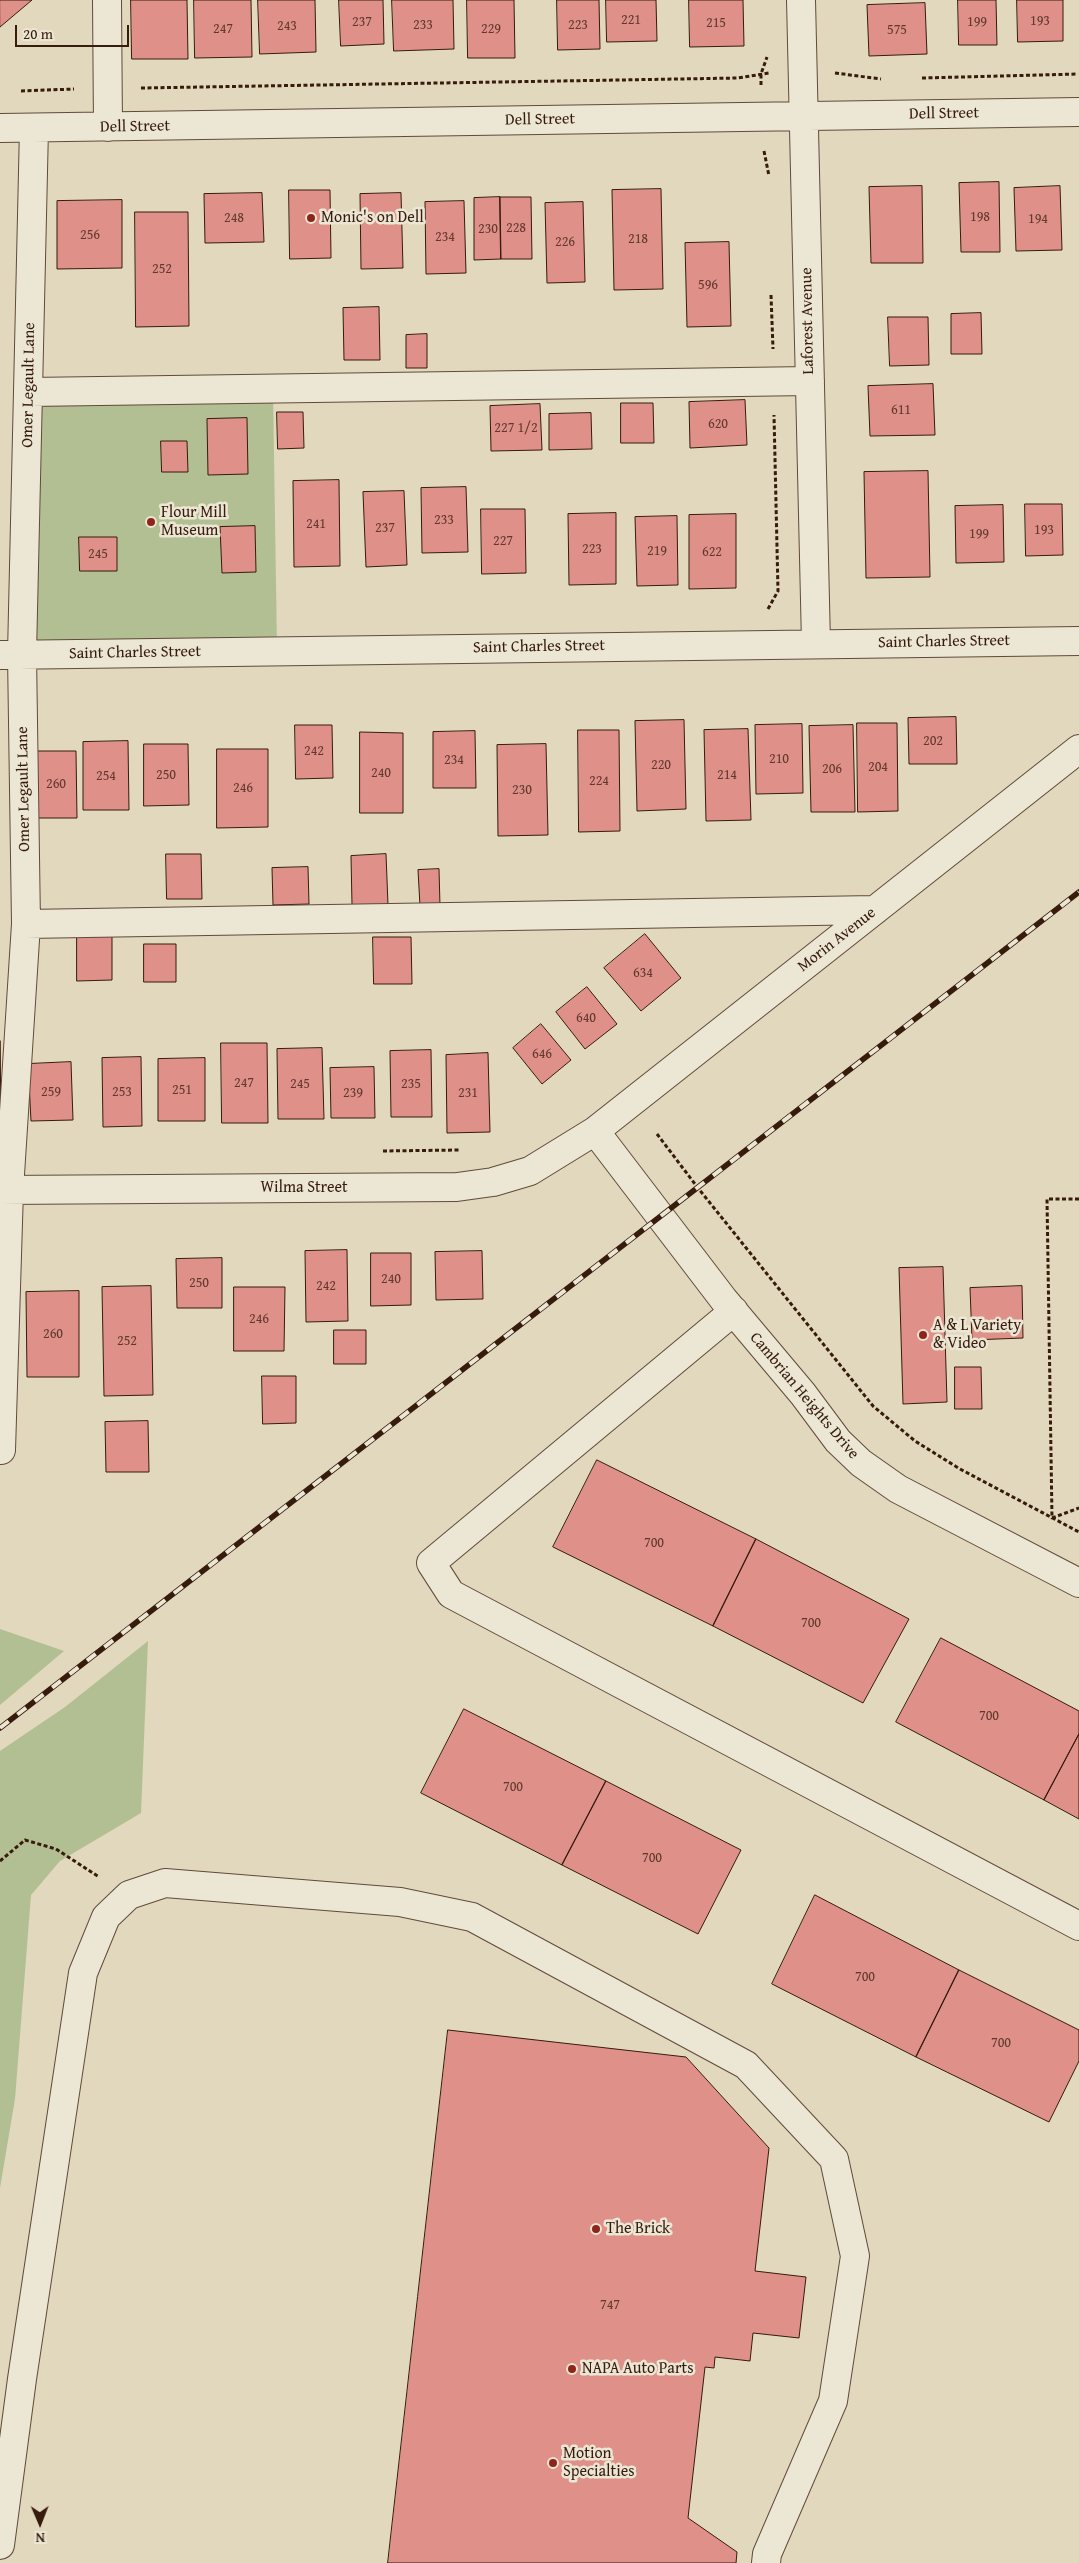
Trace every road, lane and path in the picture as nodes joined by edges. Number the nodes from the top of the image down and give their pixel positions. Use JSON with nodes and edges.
{"nodes":[{"id":1,"x":106,"y":0,"type":"edge"},
{"id":2,"x":801,"y":0,"type":"edge"},
{"id":3,"x":770,"y":50,"type":"dead end"},
{"id":4,"x":803,"y":73,"type":"junction"},
{"id":5,"x":761,"y":74,"type":"junction"},
{"id":6,"x":1078,"y":74,"type":"dead end"},
{"id":7,"x":920,"y":78,"type":"dead end"},
{"id":8,"x":890,"y":79,"type":"dead end"},
{"id":9,"x":108,"y":88,"type":"junction"},
{"id":10,"x":20,"y":91,"type":"dead end"},
{"id":11,"x":1079,"y":112,"type":"edge"},
{"id":12,"x":761,"y":116,"type":"junction"},
{"id":13,"x":804,"y":116,"type":"junction"},
{"id":14,"x":108,"y":127,"type":"junction"},
{"id":15,"x":0,"y":128,"type":"edge"},
{"id":16,"x":34,"y":128,"type":"junction"},
{"id":17,"x":769,"y":183,"type":"dead end"},
{"id":18,"x":771,"y":292,"type":"dead end"},
{"id":19,"x":810,"y":381,"type":"junction"},
{"id":20,"x":773,"y":382,"type":"junction"},
{"id":21,"x":29,"y":392,"type":"junction"},
{"id":22,"x":768,"y":609,"type":"dead end"},
{"id":23,"x":1079,"y":640,"type":"edge"},
{"id":24,"x":816,"y":643,"type":"junction"},
{"id":25,"x":11,"y":655,"type":"edge"},
{"id":26,"x":1079,"y":749,"type":"edge"},
{"id":27,"x":875,"y":910,"type":"junction"},
{"id":28,"x":26,"y":924,"type":"junction"},
{"id":29,"x":595,"y":1131,"type":"junction"},
{"id":30,"x":657,"y":1134,"type":"dead end"},
{"id":31,"x":4,"y":1190,"type":"edge"},
{"id":32,"x":1079,"y":1199,"type":"edge"},
{"id":33,"x":734,"y":1311,"type":"junction"},
{"id":34,"x":1,"y":1450,"type":"edge"},
{"id":35,"x":1079,"y":1508,"type":"edge"},
{"id":36,"x":1052,"y":1518,"type":"junction"},
{"id":37,"x":1079,"y":1532,"type":"edge"},
{"id":38,"x":1079,"y":1583,"type":"edge"},
{"id":39,"x":0,"y":1861,"type":"edge"},
{"id":40,"x":129,"y":1896,"type":"junction"},
{"id":41,"x":1079,"y":1926,"type":"edge"},
{"id":42,"x":3,"y":2478,"type":"edge"},
{"id":43,"x":0,"y":2545,"type":"edge"},
{"id":44,"x":766,"y":2563,"type":"edge"}],
"edges":[{"from":1,"to":9,"type":"street"},
{"from":2,"to":4,"type":"street","name":"Laforest Avenue"},
{"from":3,"to":5,"type":"path"},
{"from":4,"to":5,"type":"path"},
{"from":4,"to":8,"type":"path"},
{"from":4,"to":13,"type":"street","name":"Laforest Avenue"},
{"from":5,"to":9,"type":"path"},
{"from":5,"to":12,"type":"path"},
{"from":6,"to":7,"type":"path"},
{"from":9,"to":10,"type":"path"},
{"from":9,"to":14,"type":"street"},
{"from":11,"to":13,"type":"street","name":"Dell Street"},
{"from":12,"to":13,"type":"street","name":"Dell Street"},
{"from":12,"to":14,"type":"street","name":"Dell Street"},
{"from":12,"to":17,"type":"path"},
{"from":13,"to":19,"type":"street","name":"Laforest Avenue"},
{"from":14,"to":16,"type":"street","name":"Dell Street"},
{"from":15,"to":16,"type":"street","name":"Dell Street"},
{"from":16,"to":21,"type":"street","name":"Omer Legault Lane"},
{"from":18,"to":20,"type":"path"},
{"from":19,"to":20,"type":"street"},
{"from":19,"to":24,"type":"street","name":"Laforest Avenue"},
{"from":20,"to":21,"type":"street"},
{"from":20,"to":22,"type":"path"},
{"from":21,"to":25,"type":"street","name":"Omer Legault Lane"},
{"from":23,"to":24,"type":"street","name":"Saint Charles Street"},
{"from":24,"to":25,"type":"street","name":"Saint Charles Street"},
{"from":25,"to":28,"type":"street","name":"Omer Legault Lane"},
{"from":26,"to":27,"type":"street","name":"Morin Avenue"},
{"from":27,"to":28,"type":"street"},
{"from":27,"to":29,"type":"street","name":"Morin Avenue"},
{"from":28,"to":31,"type":"street","name":"Omer Legault Lane"},
{"from":29,"to":31,"type":"street","name":"Wilma Street"},
{"from":29,"to":33,"type":"street","name":"Cambrian Heights Drive"},
{"from":30,"to":36,"type":"path"},
{"from":31,"to":34,"type":"street","name":"Omer Legault Lane"},
{"from":32,"to":36,"type":"path"},
{"from":33,"to":38,"type":"street","name":"Cambrian Heights Drive"},
{"from":33,"to":41,"type":"street"},
{"from":35,"to":36,"type":"path"},
{"from":36,"to":37,"type":"path"},
{"from":39,"to":40,"type":"path"},
{"from":40,"to":42,"type":"street"},
{"from":40,"to":44,"type":"street"},
{"from":42,"to":43,"type":"street"}]}
